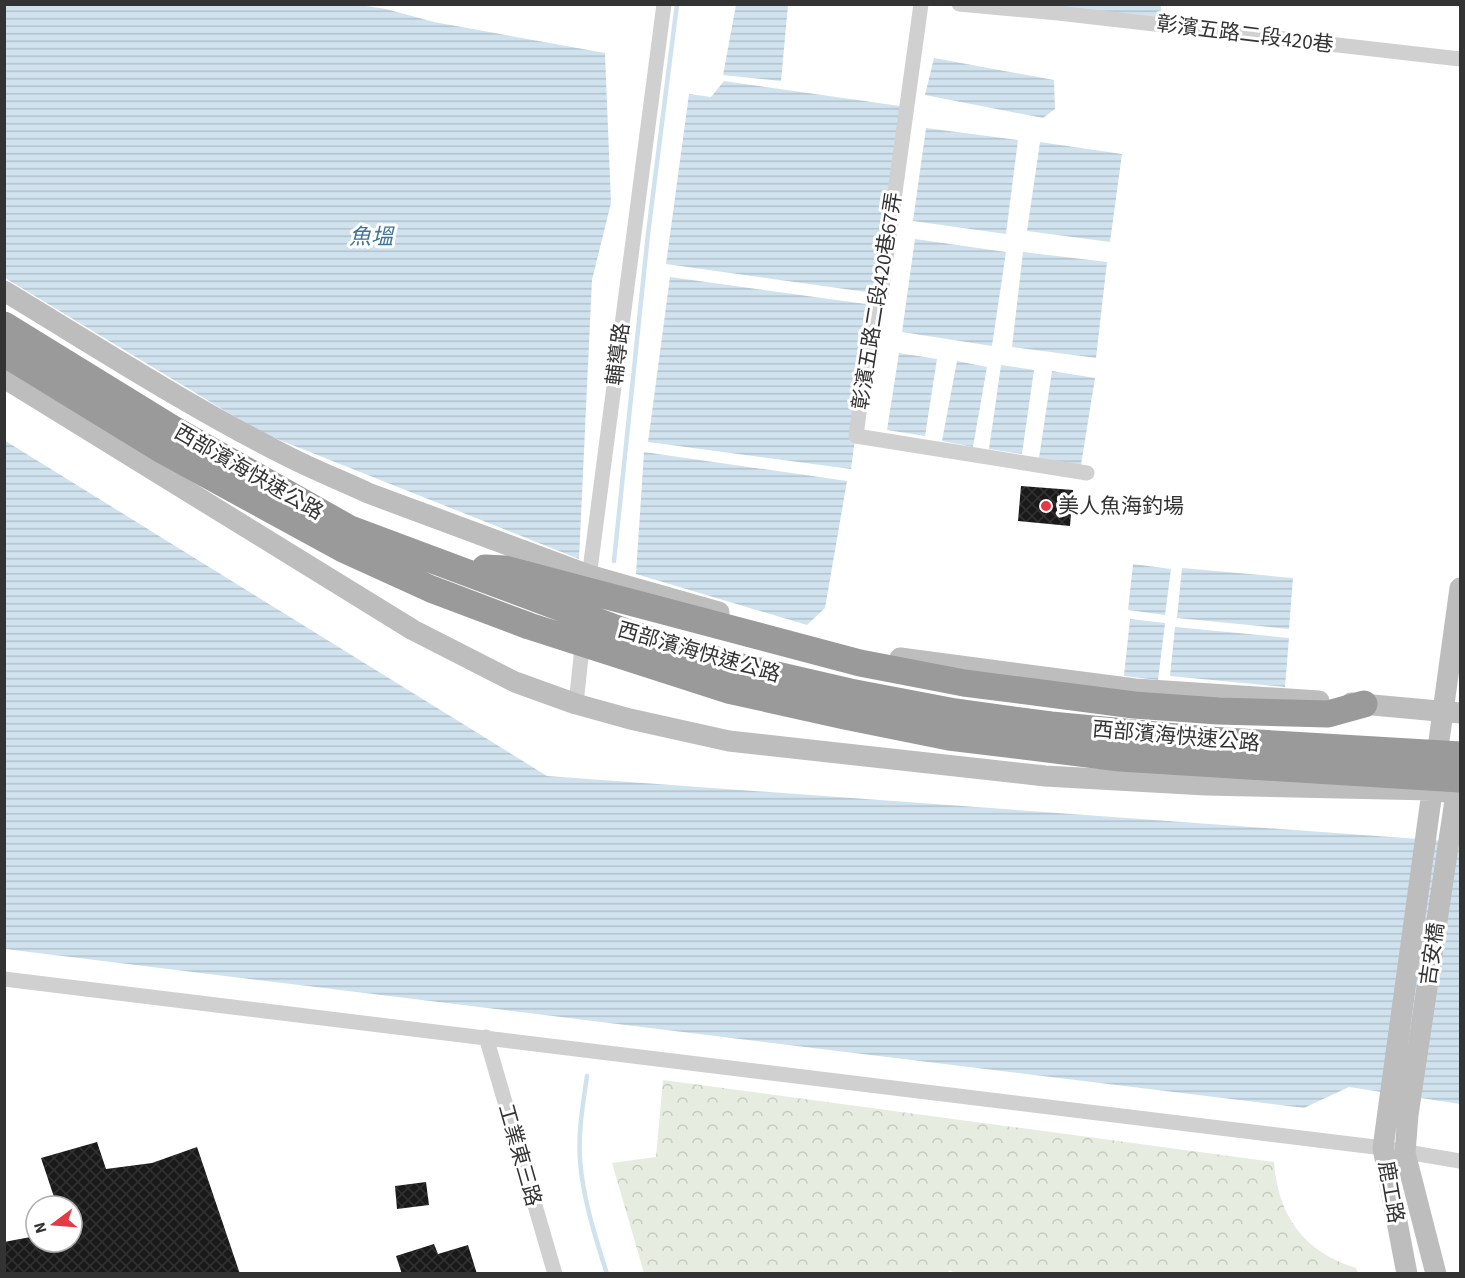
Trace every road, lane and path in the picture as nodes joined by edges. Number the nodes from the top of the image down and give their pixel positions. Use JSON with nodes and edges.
{"nodes":[{"id":1,"x":664,"y":4,"type":"edge"},
{"id":2,"x":921,"y":4,"type":"edge"},
{"id":3,"x":959,"y":4,"type":"edge"},
{"id":4,"x":1461,"y":59,"type":"edge"},
{"id":5,"x":4,"y":291,"type":"edge"},
{"id":6,"x":4,"y":325,"type":"edge"},
{"id":7,"x":4,"y":353,"type":"edge"},
{"id":8,"x":4,"y":378,"type":"edge"},
{"id":9,"x":1087,"y":473,"type":"dead end"},
{"id":10,"x":448,"y":566,"type":"junction"},
{"id":11,"x":589,"y":575,"type":"junction"},
{"id":12,"x":1461,"y":588,"type":"edge"},
{"id":13,"x":431,"y":589,"type":"junction"},
{"id":14,"x":576,"y":704,"type":"junction"},
{"id":15,"x":1364,"y":704,"type":"junction"},
{"id":16,"x":1452,"y":712,"type":"edge"},
{"id":17,"x":1461,"y":755,"type":"edge"},
{"id":18,"x":1461,"y":765,"type":"edge"},
{"id":19,"x":1355,"y":787,"type":"junction"},
{"id":20,"x":1459,"y":789,"type":"edge"},
{"id":21,"x":1432,"y":790,"type":"junction"},
{"id":22,"x":4,"y":979,"type":"edge"},
{"id":23,"x":486,"y":1037,"type":"junction"},
{"id":24,"x":1386,"y":1110,"type":"joint"},
{"id":25,"x":1408,"y":1115,"type":"joint"},
{"id":26,"x":1383,"y":1148,"type":"junction"},
{"id":27,"x":1405,"y":1153,"type":"junction"},
{"id":28,"x":1461,"y":1161,"type":"edge"},
{"id":29,"x":555,"y":1274,"type":"edge"},
{"id":30,"x":1407,"y":1274,"type":"edge"},
{"id":31,"x":1436,"y":1274,"type":"edge"}],
"edges":[{"from":1,"to":11,"type":"street","name":"輔導路"},
{"from":2,"to":9,"type":"street","name":"彰濱五路二段420巷67弄"},
{"from":3,"to":4,"type":"street","name":"彰濱五路二段420巷"},
{"from":5,"to":11,"type":"street"},
{"from":6,"to":10,"type":"highway","name":"西部濱海快速公路","bridge":true},
{"from":7,"to":13,"type":"highway","name":"西部濱海快速公路","bridge":true},
{"from":8,"to":14,"type":"street"},
{"from":10,"to":15,"type":"highway","bridge":true},
{"from":10,"to":17,"type":"highway","name":"西部濱海快速公路","bridge":true},
{"from":11,"to":14,"type":"street","name":"輔導路"},
{"from":11,"to":15,"type":"street"},
{"from":12,"to":16,"type":"street","name":"吉安橋"},
{"from":13,"to":19,"type":"highway","bridge":true},
{"from":13,"to":20,"type":"highway","name":"西部濱海快速公路","bridge":true},
{"from":14,"to":19,"type":"street"},
{"from":15,"to":16,"type":"street"},
{"from":16,"to":21,"type":"street","name":"吉安橋"},
{"from":18,"to":20,"type":"street","name":"吉安橋"},
{"from":19,"to":21,"type":"street"},
{"from":20,"to":21,"type":"street"},
{"from":20,"to":25,"type":"street","name":"吉安橋"},
{"from":21,"to":24,"type":"street","name":"吉安橋"},
{"from":22,"to":23,"type":"street"},
{"from":23,"to":26,"type":"street"},
{"from":23,"to":29,"type":"street","name":"工業東三路"},
{"from":24,"to":26,"type":"street","name":"鹿工路"},
{"from":25,"to":27,"type":"street","name":"鹿工路"},
{"from":26,"to":27,"type":"street"},
{"from":26,"to":30,"type":"street","name":"鹿工路"},
{"from":27,"to":28,"type":"street"},
{"from":27,"to":31,"type":"street","name":"鹿工路"}]}
